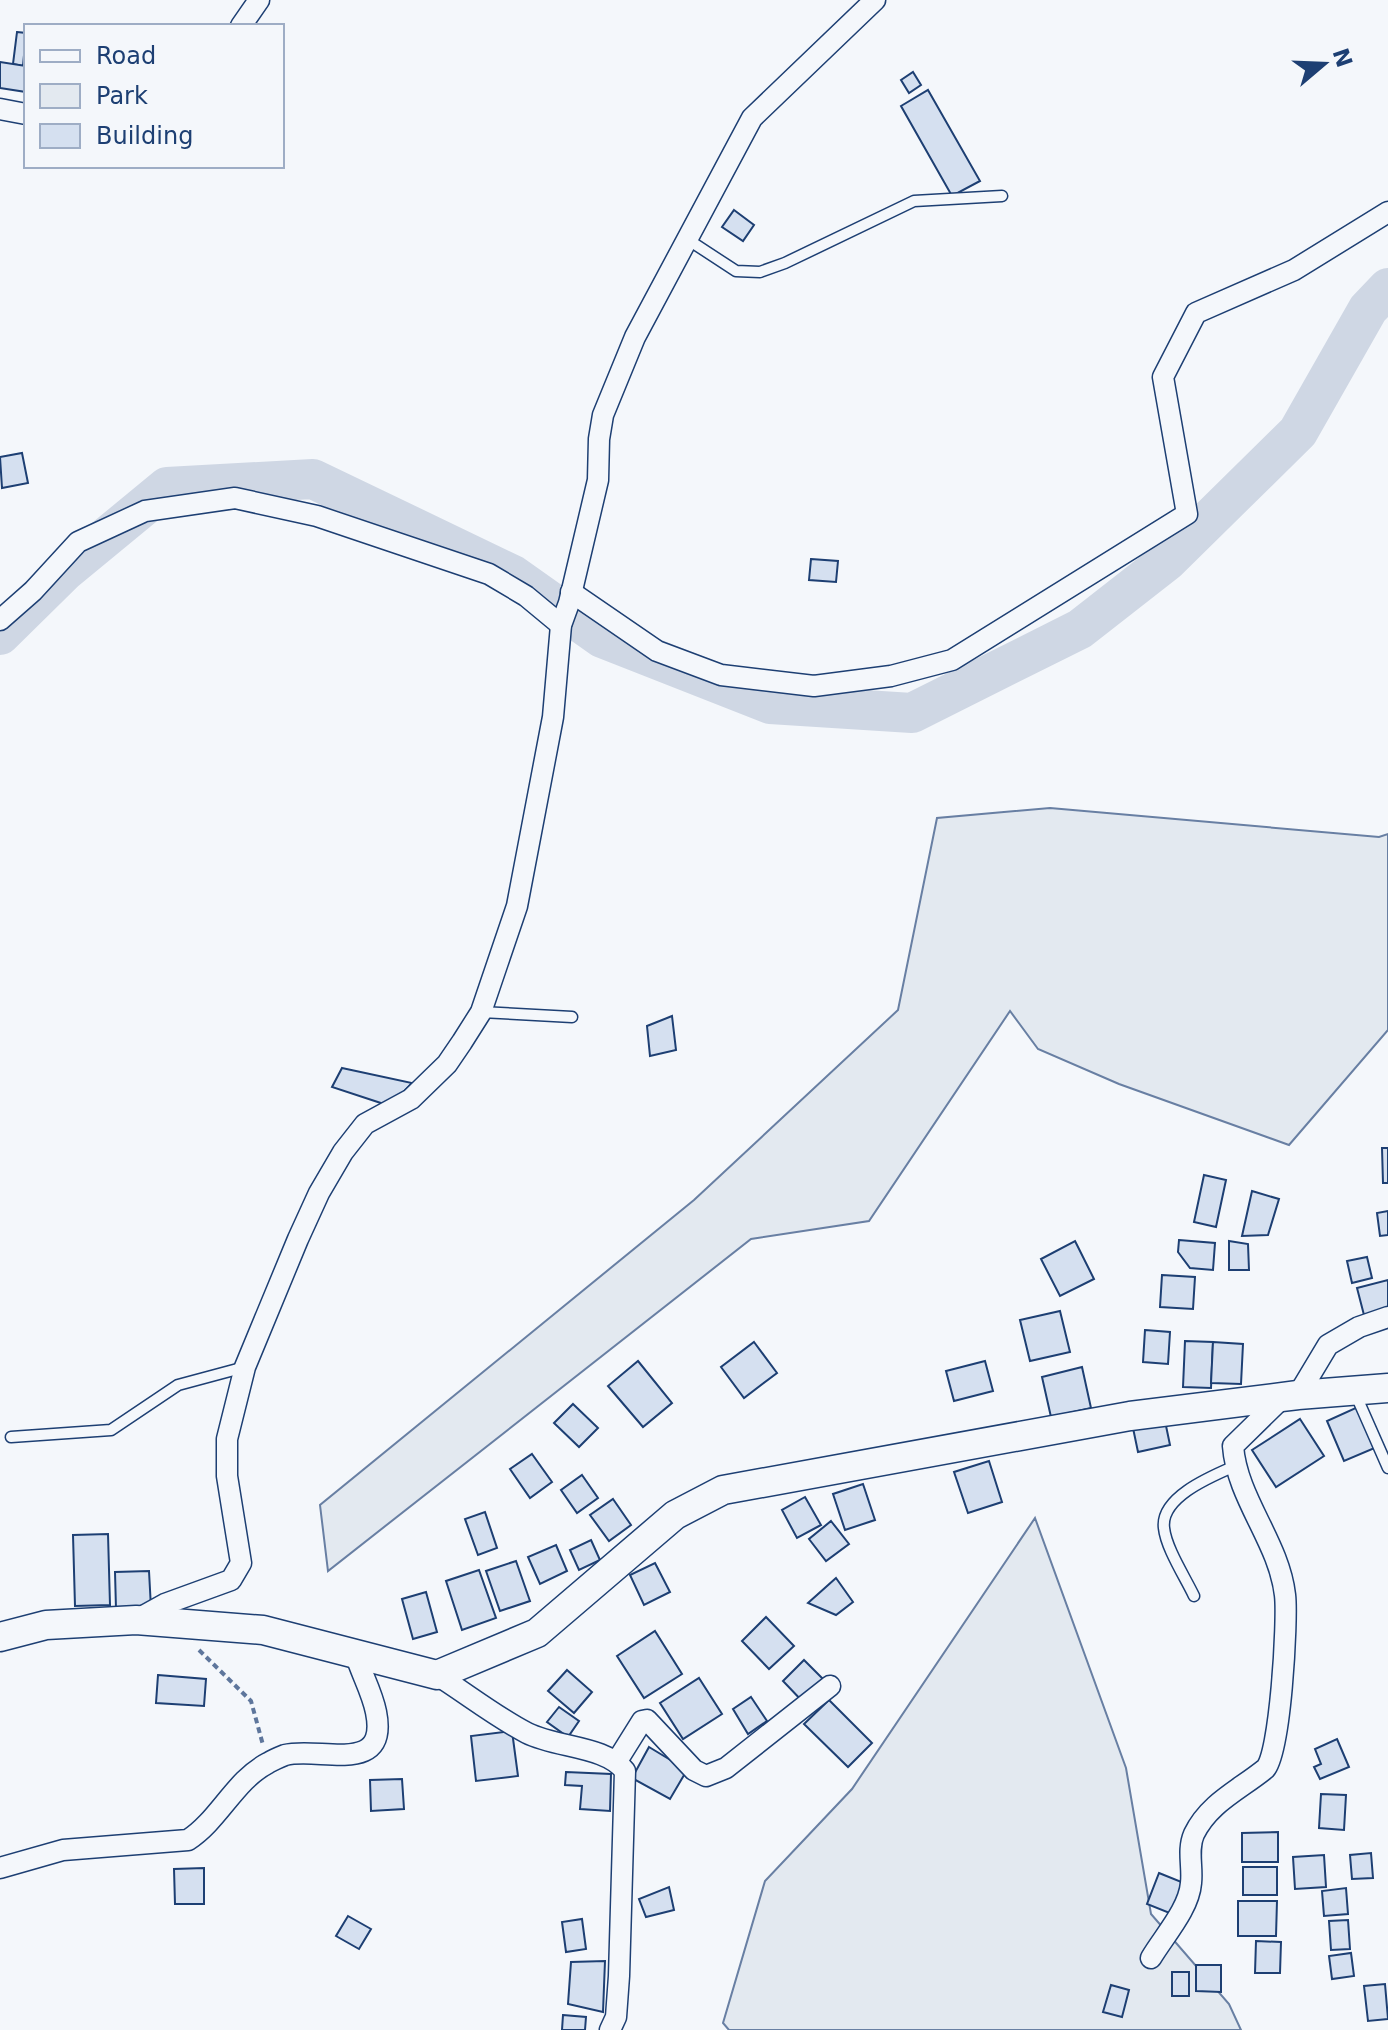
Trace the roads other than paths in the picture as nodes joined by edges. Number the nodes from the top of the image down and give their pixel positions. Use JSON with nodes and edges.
{"nodes":[{"id":1,"x":259,"y":0,"type":"edge"},
{"id":2,"x":875,"y":0,"type":"edge"},
{"id":3,"x":242,"y":24,"type":"edge"},
{"id":4,"x":0,"y":109,"type":"edge"},
{"id":5,"x":24,"y":115,"type":"edge"},
{"id":6,"x":24,"y":116,"type":"edge"},
{"id":7,"x":0,"y":119,"type":"edge"},
{"id":8,"x":1002,"y":196,"type":"dead end"},
{"id":9,"x":1388,"y":212,"type":"edge"},
{"id":10,"x":687,"y":239,"type":"junction"},
{"id":11,"x":566,"y":609,"type":"junction"},
{"id":12,"x":0,"y":620,"type":"edge"},
{"id":13,"x":481,"y":1012,"type":"junction"},
{"id":14,"x":572,"y":1017,"type":"dead end"},
{"id":15,"x":1388,"y":1317,"type":"edge"},
{"id":16,"x":245,"y":1367,"type":"junction"},
{"id":17,"x":1388,"y":1388,"type":"edge"},
{"id":18,"x":1354,"y":1391,"type":"junction"},
{"id":19,"x":1289,"y":1397,"type":"junction"},
{"id":20,"x":11,"y":1437,"type":"dead end"},
{"id":21,"x":1235,"y":1466,"type":"junction"},
{"id":22,"x":1388,"y":1468,"type":"edge"},
{"id":23,"x":1194,"y":1596,"type":"dead end"},
{"id":24,"x":136,"y":1620,"type":"junction"},
{"id":25,"x":0,"y":1637,"type":"edge"},
{"id":26,"x":355,"y":1653,"type":"junction"},
{"id":27,"x":437,"y":1675,"type":"junction"},
{"id":28,"x":830,"y":1686,"type":"dead end"},
{"id":29,"x":617,"y":1761,"type":"junction"},
{"id":30,"x":0,"y":1868,"type":"edge"},
{"id":31,"x":1151,"y":1958,"type":"dead end"},
{"id":32,"x":610,"y":2030,"type":"edge"}],
"edges":[{"from":1,"to":3,"type":"street"},
{"from":2,"to":10,"type":"street"},
{"from":4,"to":5,"type":"street"},
{"from":6,"to":7,"type":"street"},
{"from":8,"to":10,"type":"lane"},
{"from":9,"to":11,"type":"street"},
{"from":10,"to":11,"type":"street"},
{"from":11,"to":12,"type":"street"},
{"from":11,"to":13,"type":"street"},
{"from":13,"to":14,"type":"lane"},
{"from":13,"to":16,"type":"street"},
{"from":15,"to":19,"type":"street"},
{"from":16,"to":20,"type":"lane"},
{"from":16,"to":24,"type":"street"},
{"from":17,"to":18,"type":"street"},
{"from":18,"to":19,"type":"street"},
{"from":18,"to":22,"type":"lane"},
{"from":19,"to":21,"type":"street"},
{"from":19,"to":27,"type":"street"},
{"from":21,"to":23,"type":"lane"},
{"from":21,"to":31,"type":"street"},
{"from":24,"to":25,"type":"street"},
{"from":24,"to":26,"type":"street"},
{"from":26,"to":27,"type":"street"},
{"from":26,"to":30,"type":"street"},
{"from":27,"to":29,"type":"street"},
{"from":28,"to":29,"type":"street"},
{"from":29,"to":32,"type":"street"}]}
